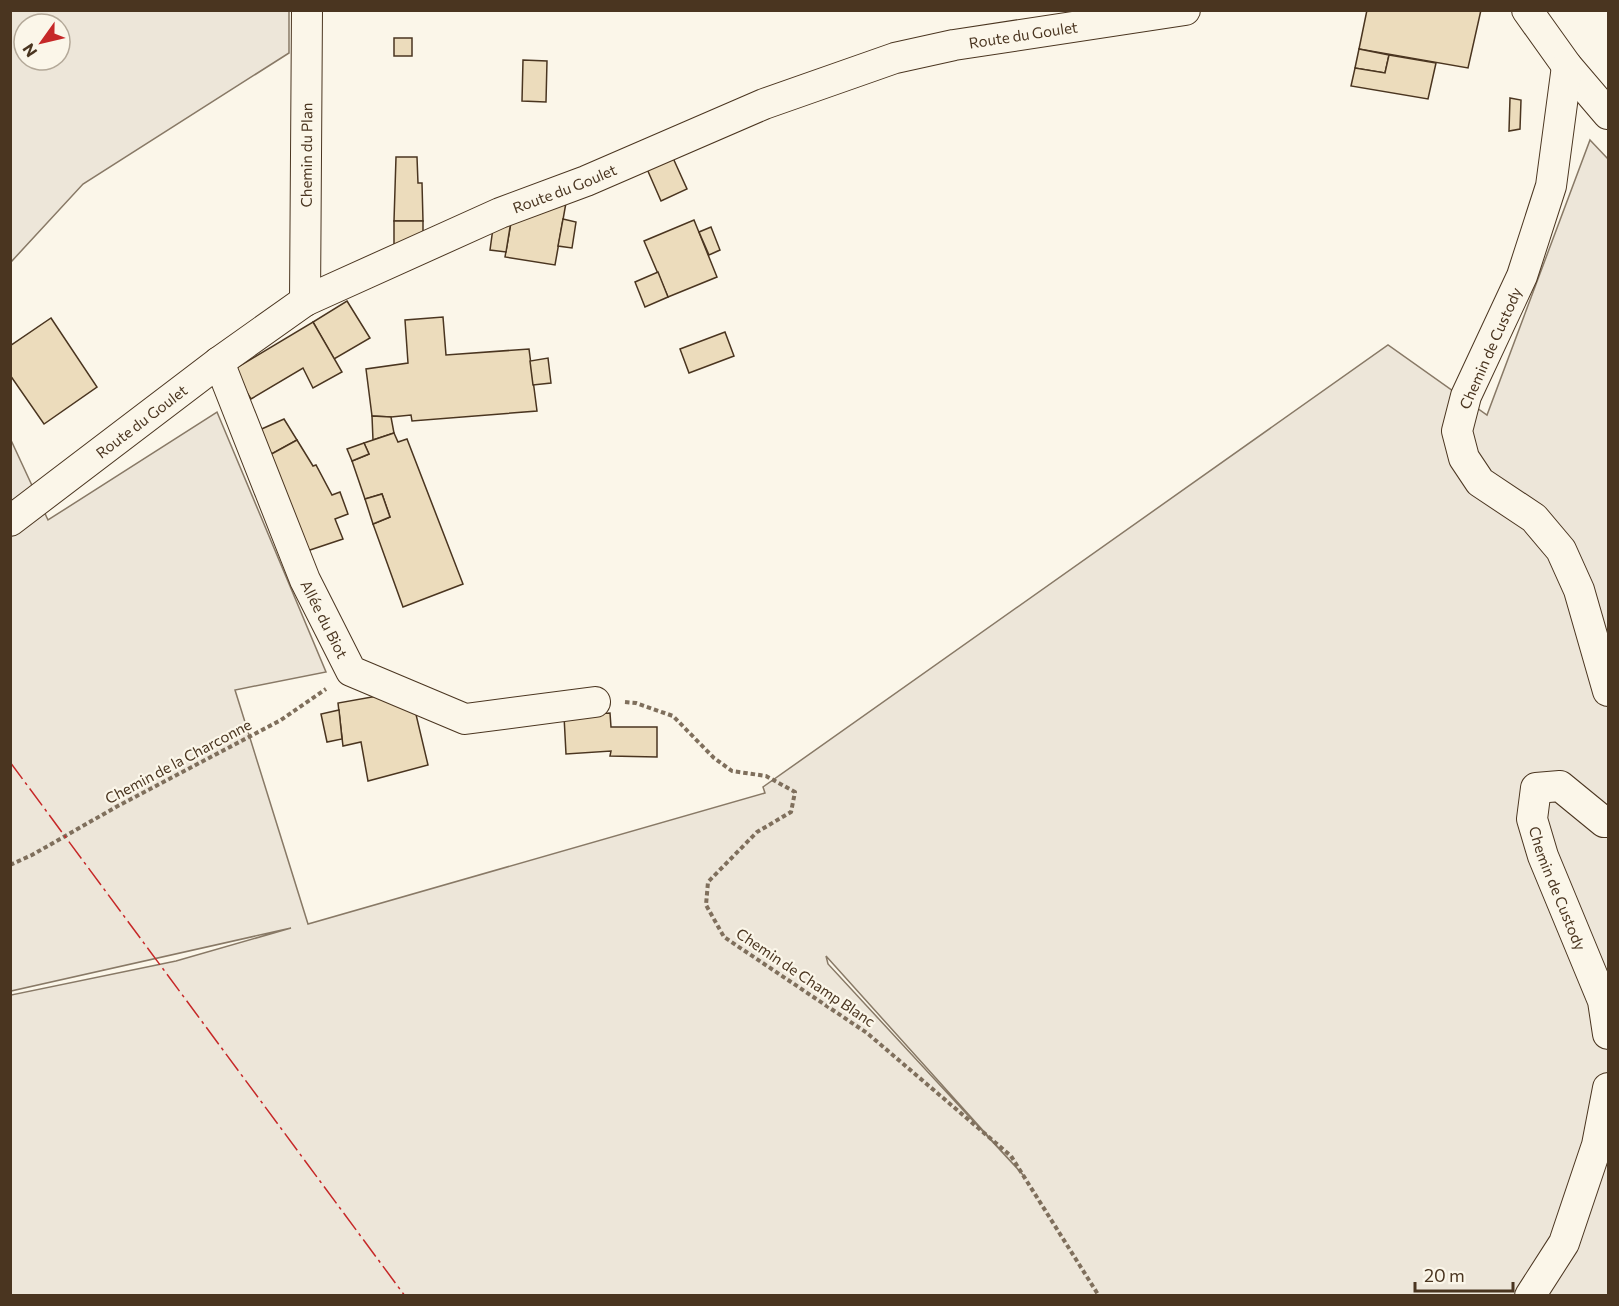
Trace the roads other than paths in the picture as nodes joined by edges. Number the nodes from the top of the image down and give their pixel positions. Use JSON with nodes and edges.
{"nodes":[{"id":1,"x":307,"y":10,"type":"edge"},
{"id":2,"x":1185,"y":10,"type":"edge"},
{"id":3,"x":1527,"y":10,"type":"edge"},
{"id":4,"x":1567,"y":66,"type":"junction"},
{"id":5,"x":1608,"y":114,"type":"edge"},
{"id":6,"x":305,"y":301,"type":"junction"},
{"id":7,"x":219,"y":362,"type":"junction"},
{"id":8,"x":10,"y":521,"type":"edge"},
{"id":9,"x":1608,"y":691,"type":"edge"},
{"id":10,"x":595,"y":702,"type":"road end"},
{"id":11,"x":1608,"y":822,"type":"edge"},
{"id":12,"x":1608,"y":1034,"type":"edge"},
{"id":13,"x":1608,"y":1088,"type":"edge"},
{"id":14,"x":1530,"y":1296,"type":"edge"}],
"edges":[{"from":1,"to":6,"type":"street","name":"Chemin du Plan"},
{"from":2,"to":6,"type":"street","name":"Route du Goulet"},
{"from":3,"to":4,"type":"street"},
{"from":4,"to":5,"type":"street"},
{"from":4,"to":9,"type":"street","name":"Chemin de Custody"},
{"from":6,"to":7,"type":"street","name":"Route du Goulet"},
{"from":7,"to":8,"type":"street","name":"Route du Goulet"},
{"from":7,"to":10,"type":"street","name":"Allée du Biot"},
{"from":11,"to":12,"type":"street","name":"Chemin de Custody"},
{"from":13,"to":14,"type":"street"}]}
